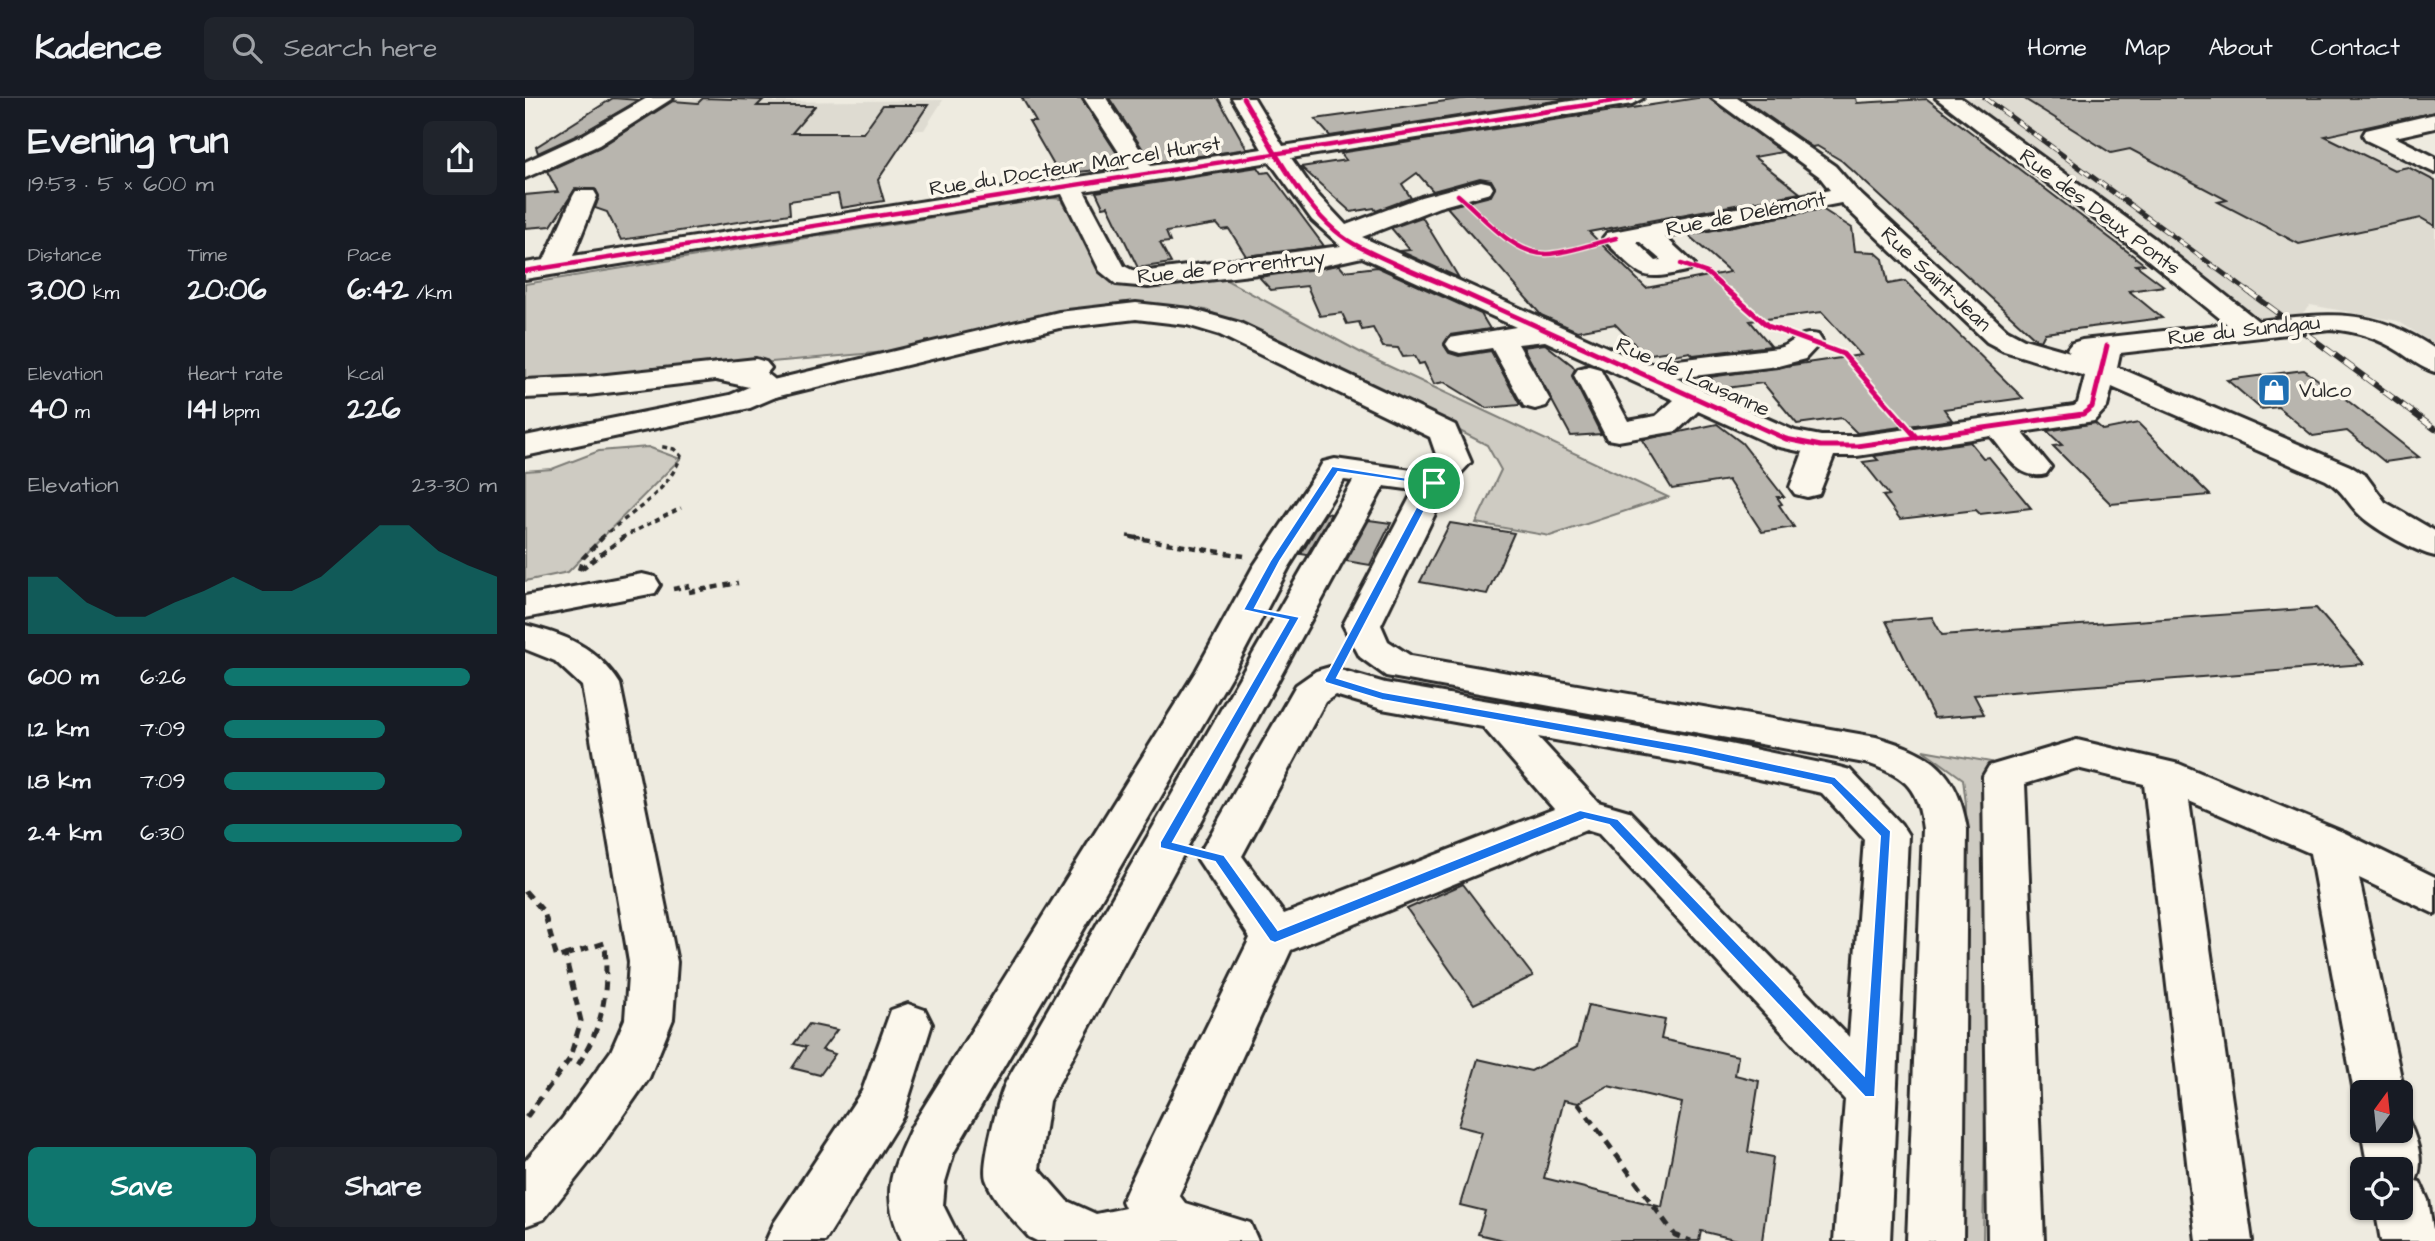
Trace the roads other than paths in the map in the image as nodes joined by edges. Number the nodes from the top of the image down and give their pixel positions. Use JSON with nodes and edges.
{"nodes":[{"id":1,"x":662,"y":98,"type":"edge"},
{"id":2,"x":1095,"y":98,"type":"edge"},
{"id":3,"x":1243,"y":98,"type":"edge"},
{"id":4,"x":1632,"y":98,"type":"edge"},
{"id":5,"x":1723,"y":98,"type":"edge"},
{"id":6,"x":1948,"y":98,"type":"edge"},
{"id":7,"x":2435,"y":121,"type":"edge"},
{"id":8,"x":1276,"y":153,"type":"junction"},
{"id":9,"x":527,"y":165,"type":"edge"},
{"id":10,"x":2435,"y":166,"type":"edge"},
{"id":11,"x":1144,"y":173,"type":"junction"},
{"id":12,"x":1069,"y":185,"type":"junction"},
{"id":13,"x":1481,"y":188,"type":"dead end"},
{"id":14,"x":1847,"y":195,"type":"junction"},
{"id":15,"x":586,"y":196,"type":"dead end"},
{"id":16,"x":1645,"y":233,"type":"dead end"},
{"id":17,"x":1352,"y":242,"type":"junction"},
{"id":18,"x":555,"y":266,"type":"junction"},
{"id":19,"x":525,"y":271,"type":"edge"},
{"id":20,"x":2251,"y":329,"type":"junction"},
{"id":21,"x":1552,"y":331,"type":"junction"},
{"id":22,"x":1501,"y":338,"type":"junction"},
{"id":23,"x":1808,"y":341,"type":"dead end"},
{"id":24,"x":1460,"y":344,"type":"dead end"},
{"id":25,"x":2043,"y":354,"type":"joint"},
{"id":26,"x":2104,"y":359,"type":"junction"},
{"id":27,"x":895,"y":360,"type":"junction"},
{"id":28,"x":2435,"y":363,"type":"edge"},
{"id":29,"x":718,"y":372,"type":"junction"},
{"id":30,"x":1641,"y":373,"type":"junction"},
{"id":31,"x":1589,"y":375,"type":"dead end"},
{"id":32,"x":525,"y":389,"type":"edge"},
{"id":33,"x":767,"y":390,"type":"junction"},
{"id":34,"x":1696,"y":396,"type":"junction"},
{"id":35,"x":1535,"y":400,"type":"dead end"},
{"id":36,"x":2001,"y":428,"type":"junction"},
{"id":37,"x":525,"y":446,"type":"edge"},
{"id":38,"x":1821,"y":446,"type":"junction"},
{"id":39,"x":2035,"y":467,"type":"dead end"},
{"id":40,"x":1355,"y":471,"type":"junction"},
{"id":41,"x":1434,"y":483,"type":"junction"},
{"id":42,"x":1807,"y":487,"type":"dead end"},
{"id":43,"x":2435,"y":546,"type":"edge"},
{"id":44,"x":642,"y":585,"type":"dead end"},
{"id":45,"x":525,"y":607,"type":"edge"},
{"id":46,"x":1248,"y":610,"type":"junction"},
{"id":47,"x":1295,"y":617,"type":"junction"},
{"id":48,"x":1361,"y":625,"type":"junction"},
{"id":49,"x":525,"y":637,"type":"edge"},
{"id":50,"x":1265,"y":670,"type":"junction"},
{"id":51,"x":1330,"y":680,"type":"junction"},
{"id":52,"x":1495,"y":715,"type":"junction"},
{"id":53,"x":2164,"y":774,"type":"junction"},
{"id":54,"x":1584,"y":814,"type":"junction"},
{"id":55,"x":2330,"y":844,"type":"junction"},
{"id":56,"x":1165,"y":845,"type":"junction"},
{"id":57,"x":1219,"y":858,"type":"junction"},
{"id":58,"x":2435,"y":897,"type":"edge"},
{"id":59,"x":1275,"y":937,"type":"junction"},
{"id":60,"x":908,"y":1024,"type":"dead end"},
{"id":61,"x":2377,"y":1080,"type":"edge"},
{"id":62,"x":1870,"y":1092,"type":"junction"},
{"id":63,"x":525,"y":1201,"type":"edge"},
{"id":64,"x":2405,"y":1220,"type":"edge"},
{"id":65,"x":1168,"y":1224,"type":"junction"},
{"id":66,"x":794,"y":1241,"type":"edge"},
{"id":67,"x":933,"y":1241,"type":"edge"},
{"id":68,"x":1230,"y":1241,"type":"edge"},
{"id":69,"x":1862,"y":1241,"type":"edge"},
{"id":70,"x":1935,"y":1241,"type":"edge"},
{"id":71,"x":2016,"y":1241,"type":"edge"},
{"id":72,"x":2224,"y":1241,"type":"edge"},
{"id":73,"x":2409,"y":1241,"type":"edge"}],
"edges":[{"from":1,"to":9,"type":"main road"},
{"from":2,"to":11,"type":"main road"},
{"from":3,"to":8,"type":"main road","name":"Rue de Lausanne"},
{"from":4,"to":8,"type":"main road","name":"Rue du Docteur Marcel Hurst"},
{"from":5,"to":14,"type":"main road","name":"Rue Saint-Jean"},
{"from":6,"to":20,"type":"main road","name":"Rue des Deux Ponts"},
{"from":7,"to":10,"type":"main road"},
{"from":8,"to":11,"type":"main road","name":"Rue du Docteur Marcel Hurst"},
{"from":8,"to":17,"type":"main road","name":"Rue de Lausanne"},
{"from":11,"to":12,"type":"main road","name":"Rue du Docteur Marcel Hurst"},
{"from":12,"to":17,"type":"main road","name":"Rue de Porrentruy"},
{"from":12,"to":18,"type":"main road","name":"Rue du Docteur Marcel Hurst"},
{"from":13,"to":17,"type":"main road","name":"Rue de Porrentruy"},
{"from":14,"to":16,"type":"main road","name":"Rue de Delémont"},
{"from":14,"to":25,"type":"main road","name":"Rue Saint-Jean"},
{"from":15,"to":18,"type":"main road"},
{"from":17,"to":21,"type":"main road","name":"Rue de Lausanne"},
{"from":18,"to":19,"type":"main road","name":"Rue du Docteur Marcel Hurst"},
{"from":20,"to":26,"type":"main road","name":"Rue du Sundgau"},
{"from":20,"to":28,"type":"main road","name":"Rue du Sundgau"},
{"from":21,"to":22,"type":"main road"},
{"from":21,"to":30,"type":"main road","name":"Rue de Lausanne"},
{"from":22,"to":24,"type":"main road"},
{"from":22,"to":35,"type":"main road"},
{"from":23,"to":30,"type":"main road"},
{"from":25,"to":26,"type":"main road","name":"Rue du Sundgau"},
{"from":26,"to":36,"type":"main road","name":"Rue de Lausanne"},
{"from":26,"to":43,"type":"main road"},
{"from":27,"to":29,"type":"main road"},
{"from":27,"to":33,"type":"main road"},
{"from":27,"to":41,"type":"main road"},
{"from":29,"to":32,"type":"main road"},
{"from":29,"to":33,"type":"main road"},
{"from":30,"to":34,"type":"main road","name":"Rue de Lausanne"},
{"from":31,"to":34,"type":"main road"},
{"from":33,"to":37,"type":"main road"},
{"from":34,"to":38,"type":"main road","name":"Rue de Lausanne"},
{"from":36,"to":38,"type":"main road","name":"Rue de Lausanne"},
{"from":36,"to":39,"type":"main road"},
{"from":38,"to":42,"type":"main road"},
{"from":40,"to":41,"type":"main road"},
{"from":40,"to":46,"type":"main road"},
{"from":40,"to":47,"type":"main road"},
{"from":41,"to":48,"type":"main road"},
{"from":44,"to":45,"type":"main road"},
{"from":46,"to":47,"type":"main road"},
{"from":46,"to":67,"type":"main road"},
{"from":47,"to":50,"type":"main road"},
{"from":48,"to":51,"type":"main road"},
{"from":48,"to":70,"type":"main road"},
{"from":49,"to":63,"type":"main road"},
{"from":50,"to":51,"type":"main road"},
{"from":50,"to":56,"type":"main road"},
{"from":51,"to":52,"type":"main road"},
{"from":51,"to":57,"type":"main road"},
{"from":52,"to":54,"type":"main road"},
{"from":52,"to":62,"type":"main road"},
{"from":53,"to":55,"type":"main road"},
{"from":53,"to":71,"type":"main road"},
{"from":53,"to":72,"type":"main road"},
{"from":54,"to":59,"type":"main road"},
{"from":54,"to":62,"type":"main road"},
{"from":55,"to":58,"type":"main road"},
{"from":55,"to":61,"type":"main road"},
{"from":56,"to":57,"type":"main road"},
{"from":56,"to":65,"type":"main road"},
{"from":57,"to":59,"type":"main road"},
{"from":59,"to":65,"type":"main road"},
{"from":60,"to":66,"type":"main road"},
{"from":62,"to":69,"type":"main road"},
{"from":64,"to":73,"type":"main road"},
{"from":65,"to":68,"type":"main road"}]}
